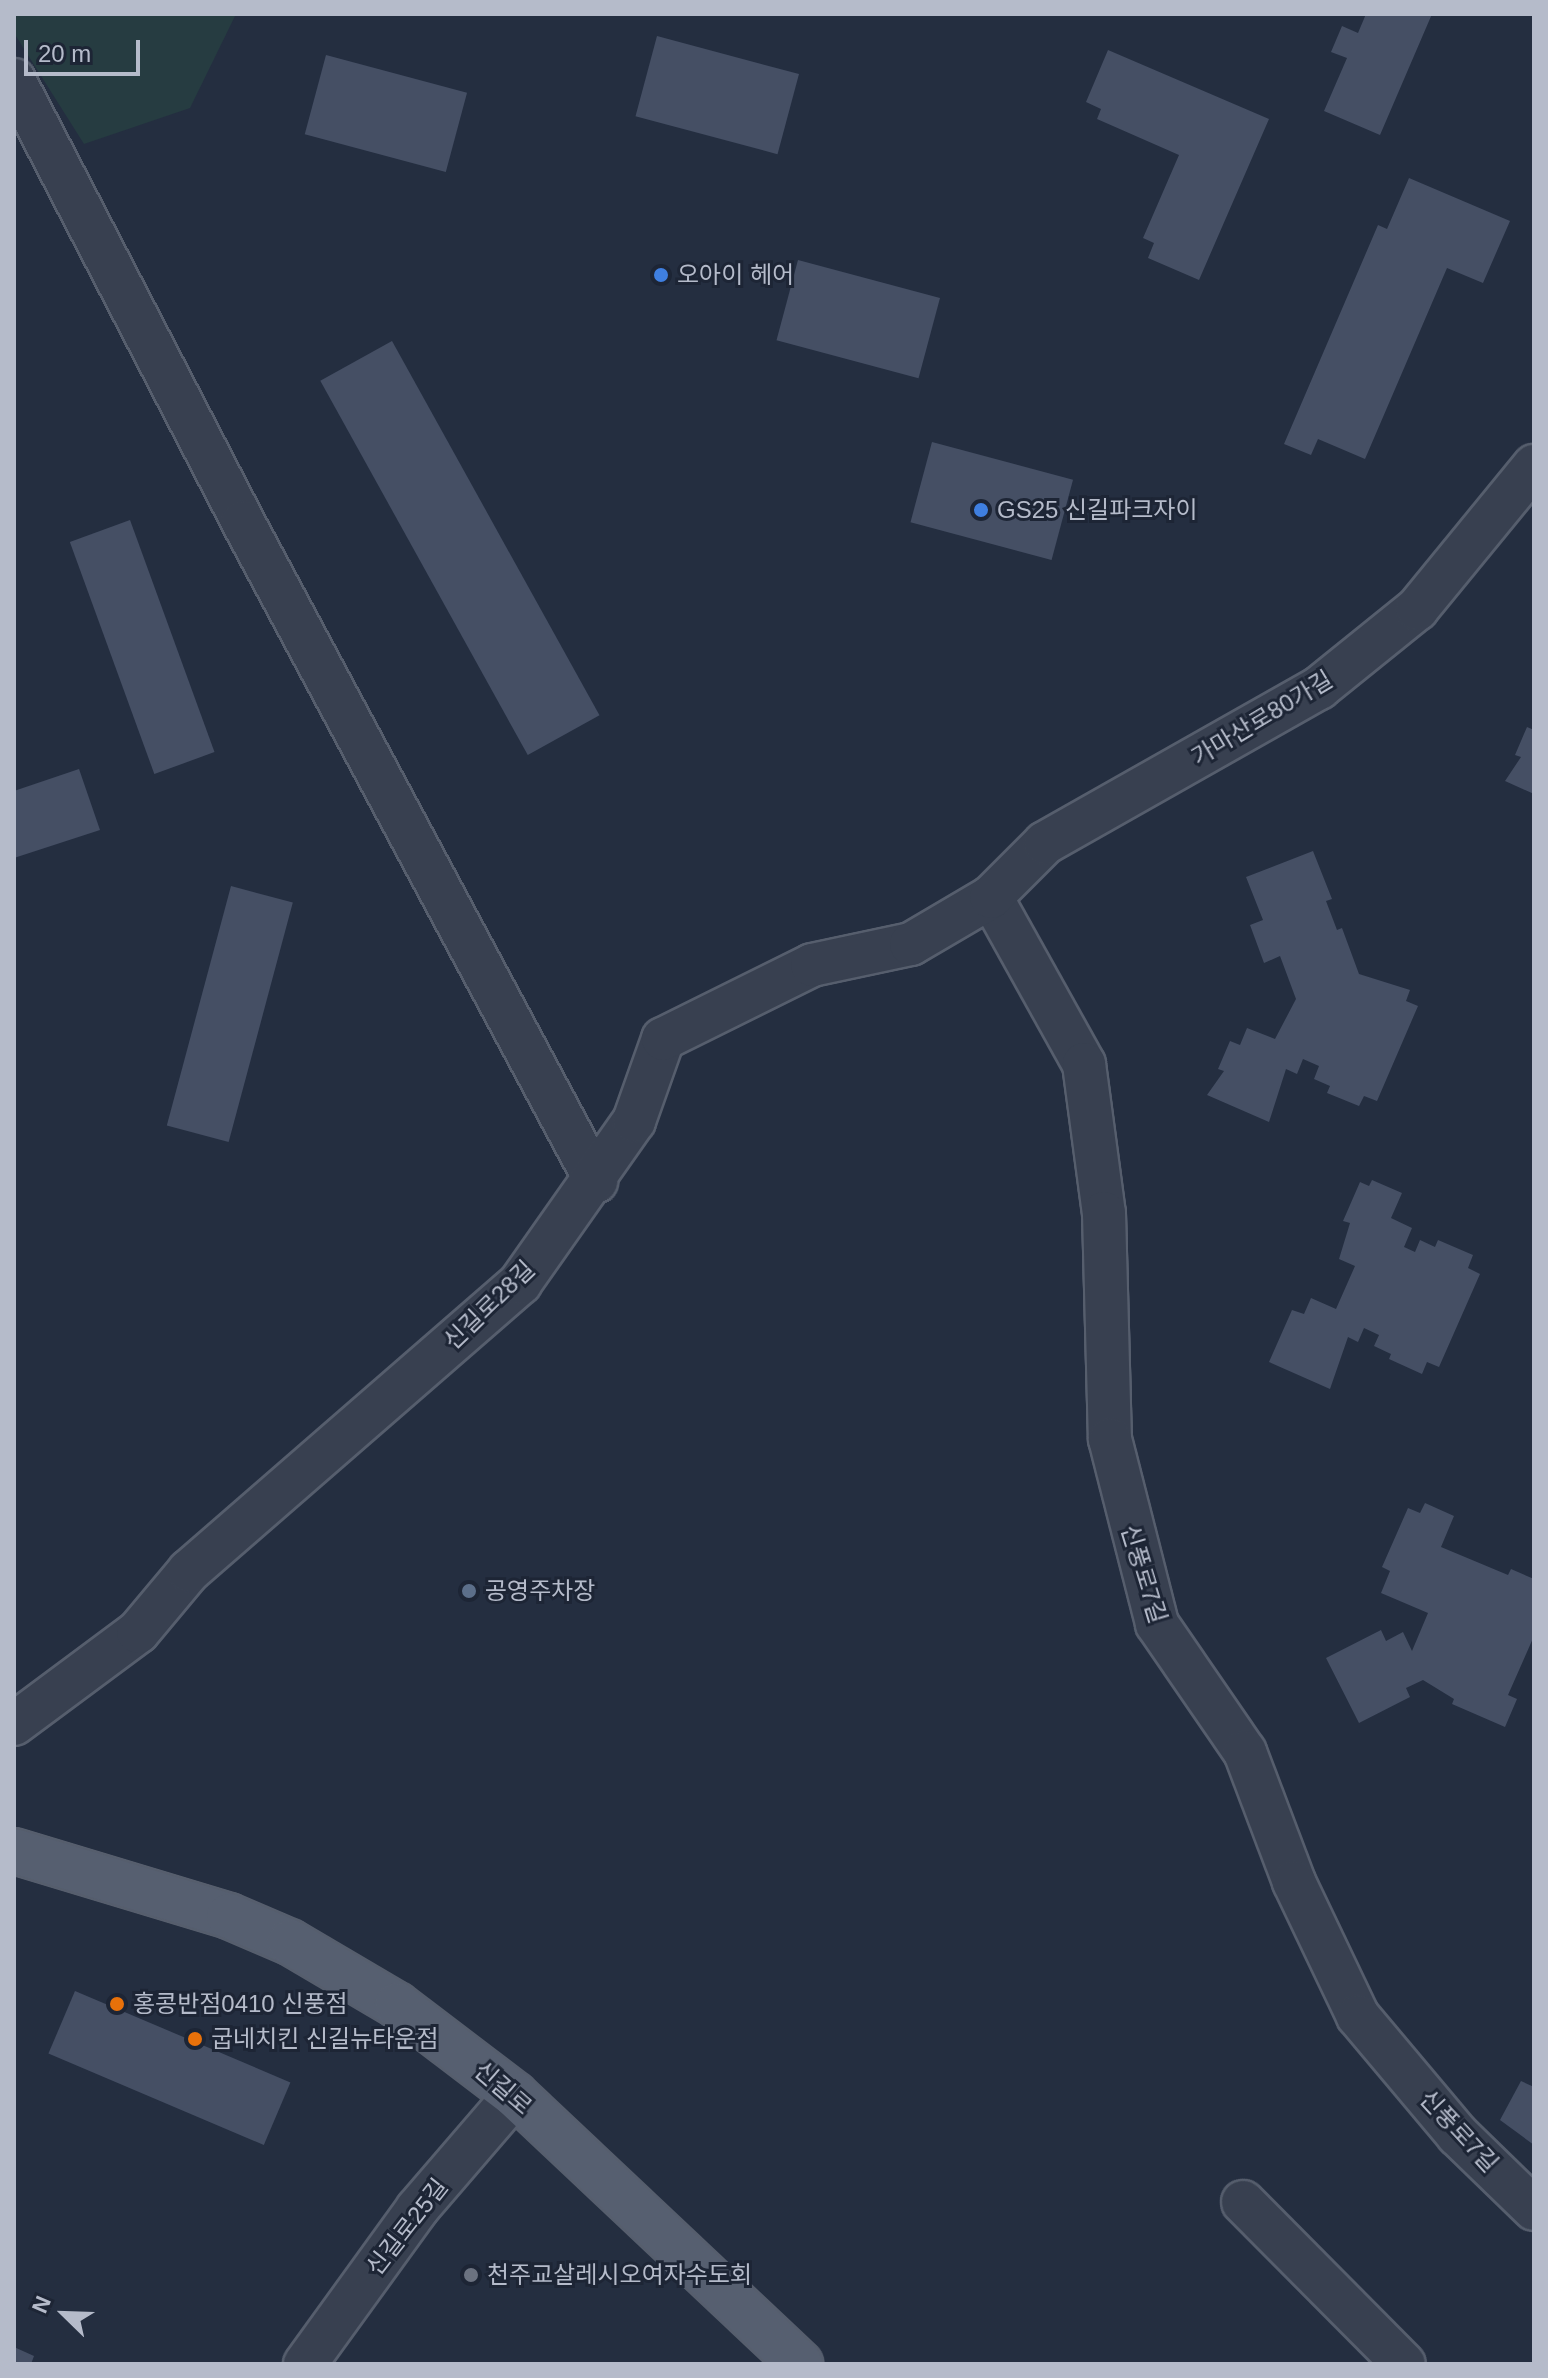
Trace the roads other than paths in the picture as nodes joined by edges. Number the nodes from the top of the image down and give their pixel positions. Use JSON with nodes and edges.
{"nodes":[{"id":1,"x":14,"y":80,"type":"edge"},
{"id":2,"x":1534,"y":466,"type":"edge"},
{"id":3,"x":991,"y":897,"type":"junction"},
{"id":4,"x":596,"y":1181,"type":"junction"},
{"id":5,"x":14,"y":1724,"type":"edge"},
{"id":6,"x":14,"y":1851,"type":"edge"},
{"id":7,"x":515,"y":2095,"type":"junction"},
{"id":8,"x":1243,"y":2202,"type":"dead end"},
{"id":9,"x":1534,"y":2209,"type":"edge"},
{"id":10,"x":305,"y":2364,"type":"edge"},
{"id":11,"x":800,"y":2364,"type":"edge"},
{"id":12,"x":1404,"y":2364,"type":"edge"}],
"edges":[{"from":1,"to":4,"type":"street"},
{"from":2,"to":3,"type":"street","name":"가마산로80가길"},
{"from":3,"to":4,"type":"street","name":"신길로28길"},
{"from":3,"to":9,"type":"street","name":"신풍로7길"},
{"from":4,"to":5,"type":"street","name":"신길로28길"},
{"from":6,"to":7,"type":"main road","name":"신길로"},
{"from":7,"to":10,"type":"street","name":"신길로25길"},
{"from":7,"to":11,"type":"main road","name":"신길로"},
{"from":8,"to":12,"type":"street"}]}
